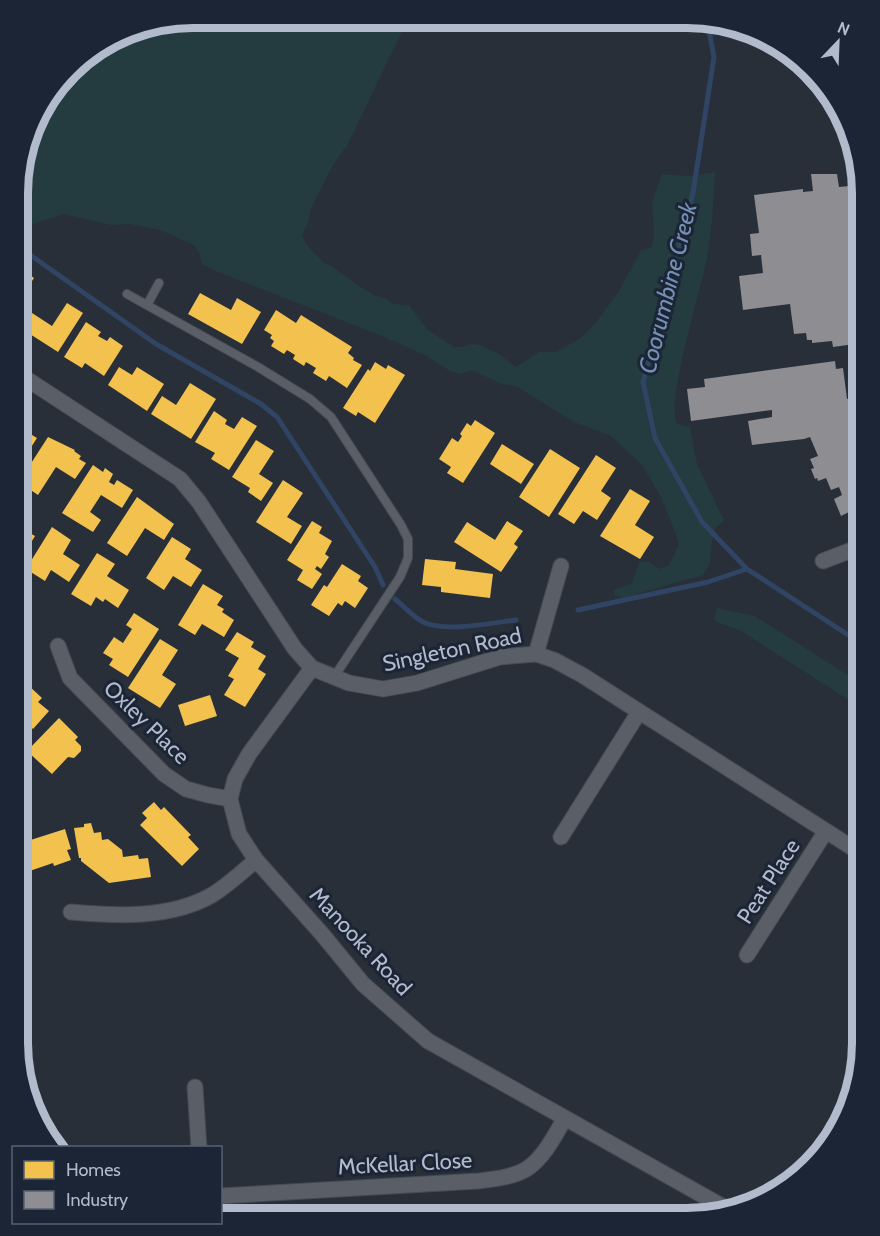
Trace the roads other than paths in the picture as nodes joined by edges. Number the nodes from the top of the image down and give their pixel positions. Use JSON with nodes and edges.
{"nodes":[{"id":1,"x":159,"y":283,"type":"dead end"},
{"id":2,"x":127,"y":294,"type":"dead end"},
{"id":3,"x":147,"y":305,"type":"junction"},
{"id":4,"x":29,"y":381,"type":"edge"},
{"id":5,"x":852,"y":550,"type":"edge"},
{"id":6,"x":823,"y":561,"type":"dead end"},
{"id":7,"x":561,"y":566,"type":"dead end"},
{"id":8,"x":57,"y":646,"type":"dead end"},
{"id":9,"x":537,"y":654,"type":"junction"},
{"id":10,"x":312,"y":668,"type":"junction"},
{"id":11,"x":334,"y":677,"type":"junction"},
{"id":12,"x":639,"y":712,"type":"junction"},
{"id":13,"x":230,"y":799,"type":"junction"},
{"id":14,"x":826,"y":831,"type":"junction"},
{"id":15,"x":561,"y":837,"type":"dead end"},
{"id":16,"x":851,"y":847,"type":"edge"},
{"id":17,"x":256,"y":860,"type":"junction"},
{"id":18,"x":71,"y":912,"type":"dead end"},
{"id":19,"x":747,"y":955,"type":"dead end"},
{"id":20,"x":195,"y":1087,"type":"dead end"},
{"id":21,"x":565,"y":1118,"type":"junction"},
{"id":22,"x":199,"y":1146,"type":"edge"},
{"id":23,"x":222,"y":1196,"type":"edge"},
{"id":24,"x":718,"y":1204,"type":"edge"}],
"edges":[{"from":1,"to":3,"type":"lane"},
{"from":2,"to":3,"type":"lane"},
{"from":3,"to":11,"type":"lane"},
{"from":4,"to":10,"type":"street","name":"Singleton Road"},
{"from":5,"to":6,"type":"street"},
{"from":7,"to":9,"type":"street"},
{"from":8,"to":13,"type":"street","name":"Oxley Place"},
{"from":9,"to":11,"type":"street","name":"Singleton Road"},
{"from":9,"to":12,"type":"street","name":"Singleton Road"},
{"from":10,"to":11,"type":"street","name":"Singleton Road"},
{"from":10,"to":13,"type":"street"},
{"from":12,"to":14,"type":"street","name":"Singleton Road"},
{"from":12,"to":15,"type":"street"},
{"from":13,"to":17,"type":"street","name":"Manooka Road"},
{"from":14,"to":16,"type":"street","name":"Singleton Road"},
{"from":14,"to":19,"type":"street","name":"Peat Place"},
{"from":17,"to":18,"type":"street"},
{"from":17,"to":21,"type":"street","name":"Manooka Road"},
{"from":20,"to":22,"type":"street"},
{"from":21,"to":23,"type":"street","name":"McKellar Close"},
{"from":21,"to":24,"type":"street","name":"Manooka Road"}]}
